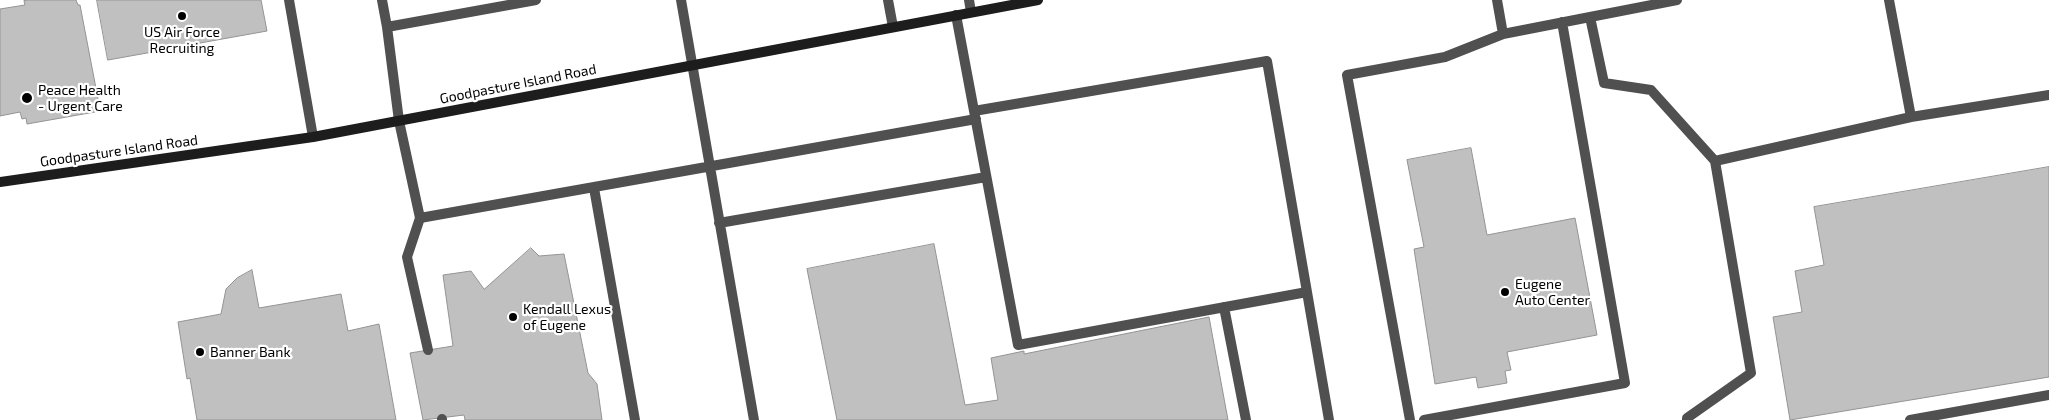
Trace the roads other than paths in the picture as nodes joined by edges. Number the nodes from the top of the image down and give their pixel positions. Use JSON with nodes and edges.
{"nodes":[{"id":1,"x":289,"y":0,"type":"edge"},
{"id":2,"x":382,"y":0,"type":"edge"},
{"id":3,"x":536,"y":0,"type":"edge"},
{"id":4,"x":681,"y":0,"type":"edge"},
{"id":5,"x":888,"y":0,"type":"edge"},
{"id":6,"x":969,"y":0,"type":"edge"},
{"id":7,"x":1038,"y":0,"type":"edge"},
{"id":8,"x":1497,"y":0,"type":"edge"},
{"id":9,"x":1677,"y":0,"type":"edge"},
{"id":10,"x":1889,"y":0,"type":"edge"},
{"id":11,"x":971,"y":12,"type":"junction"},
{"id":12,"x":956,"y":15,"type":"junction"},
{"id":13,"x":1590,"y":18,"type":"junction"},
{"id":14,"x":1562,"y":22,"type":"junction"},
{"id":15,"x":387,"y":27,"type":"junction"},
{"id":16,"x":893,"y":27,"type":"junction"},
{"id":17,"x":1503,"y":34,"type":"junction"},
{"id":18,"x":691,"y":66,"type":"junction"},
{"id":19,"x":2049,"y":95,"type":"edge"},
{"id":20,"x":975,"y":115,"type":"junction"},
{"id":21,"x":1911,"y":117,"type":"junction"},
{"id":22,"x":399,"y":121,"type":"junction"},
{"id":23,"x":313,"y":137,"type":"junction"},
{"id":24,"x":1715,"y":161,"type":"junction"},
{"id":25,"x":709,"y":168,"type":"junction"},
{"id":26,"x":986,"y":177,"type":"junction"},
{"id":27,"x":0,"y":182,"type":"edge"},
{"id":28,"x":594,"y":188,"type":"junction"},
{"id":29,"x":420,"y":218,"type":"junction"},
{"id":30,"x":719,"y":224,"type":"junction"},
{"id":31,"x":1307,"y":292,"type":"junction"},
{"id":32,"x":1224,"y":307,"type":"junction"},
{"id":33,"x":428,"y":350,"type":"dead end"},
{"id":34,"x":2049,"y":395,"type":"edge"},
{"id":35,"x":635,"y":420,"type":"edge"},
{"id":36,"x":754,"y":420,"type":"edge"},
{"id":37,"x":1246,"y":420,"type":"edge"},
{"id":38,"x":1329,"y":420,"type":"edge"},
{"id":39,"x":1410,"y":420,"type":"edge"},
{"id":40,"x":1424,"y":420,"type":"edge"},
{"id":41,"x":1687,"y":420,"type":"edge"},
{"id":42,"x":1910,"y":420,"type":"edge"}],
"edges":[{"from":1,"to":23,"type":"lane"},
{"from":2,"to":15,"type":"lane"},
{"from":3,"to":15,"type":"lane"},
{"from":4,"to":18,"type":"lane"},
{"from":5,"to":16,"type":"lane"},
{"from":6,"to":11,"type":"lane"},
{"from":7,"to":11,"type":"main road","name":"Goodpasture Island Road"},
{"from":8,"to":17,"type":"lane"},
{"from":9,"to":13,"type":"lane"},
{"from":10,"to":21,"type":"lane"},
{"from":11,"to":12,"type":"main road","name":"Goodpasture Island Road"},
{"from":12,"to":16,"type":"main road","name":"Goodpasture Island Road"},
{"from":12,"to":20,"type":"lane"},
{"from":13,"to":14,"type":"lane"},
{"from":13,"to":24,"type":"lane"},
{"from":14,"to":17,"type":"lane"},
{"from":14,"to":40,"type":"lane"},
{"from":15,"to":22,"type":"lane"},
{"from":16,"to":18,"type":"main road","name":"Goodpasture Island Road"},
{"from":17,"to":39,"type":"lane"},
{"from":18,"to":22,"type":"main road","name":"Goodpasture Island Road"},
{"from":18,"to":25,"type":"lane"},
{"from":19,"to":21,"type":"lane"},
{"from":20,"to":25,"type":"lane"},
{"from":20,"to":26,"type":"lane"},
{"from":20,"to":31,"type":"lane"},
{"from":21,"to":24,"type":"lane"},
{"from":22,"to":23,"type":"main road","name":"Goodpasture Island Road"},
{"from":22,"to":29,"type":"lane"},
{"from":23,"to":27,"type":"main road","name":"Goodpasture Island Road"},
{"from":24,"to":41,"type":"lane"},
{"from":25,"to":28,"type":"lane"},
{"from":25,"to":30,"type":"lane"},
{"from":26,"to":30,"type":"lane"},
{"from":26,"to":32,"type":"lane"},
{"from":28,"to":29,"type":"lane"},
{"from":28,"to":35,"type":"lane"},
{"from":29,"to":33,"type":"lane"},
{"from":30,"to":36,"type":"lane"},
{"from":31,"to":32,"type":"lane"},
{"from":31,"to":38,"type":"lane"},
{"from":32,"to":37,"type":"lane"},
{"from":34,"to":42,"type":"lane"}]}
